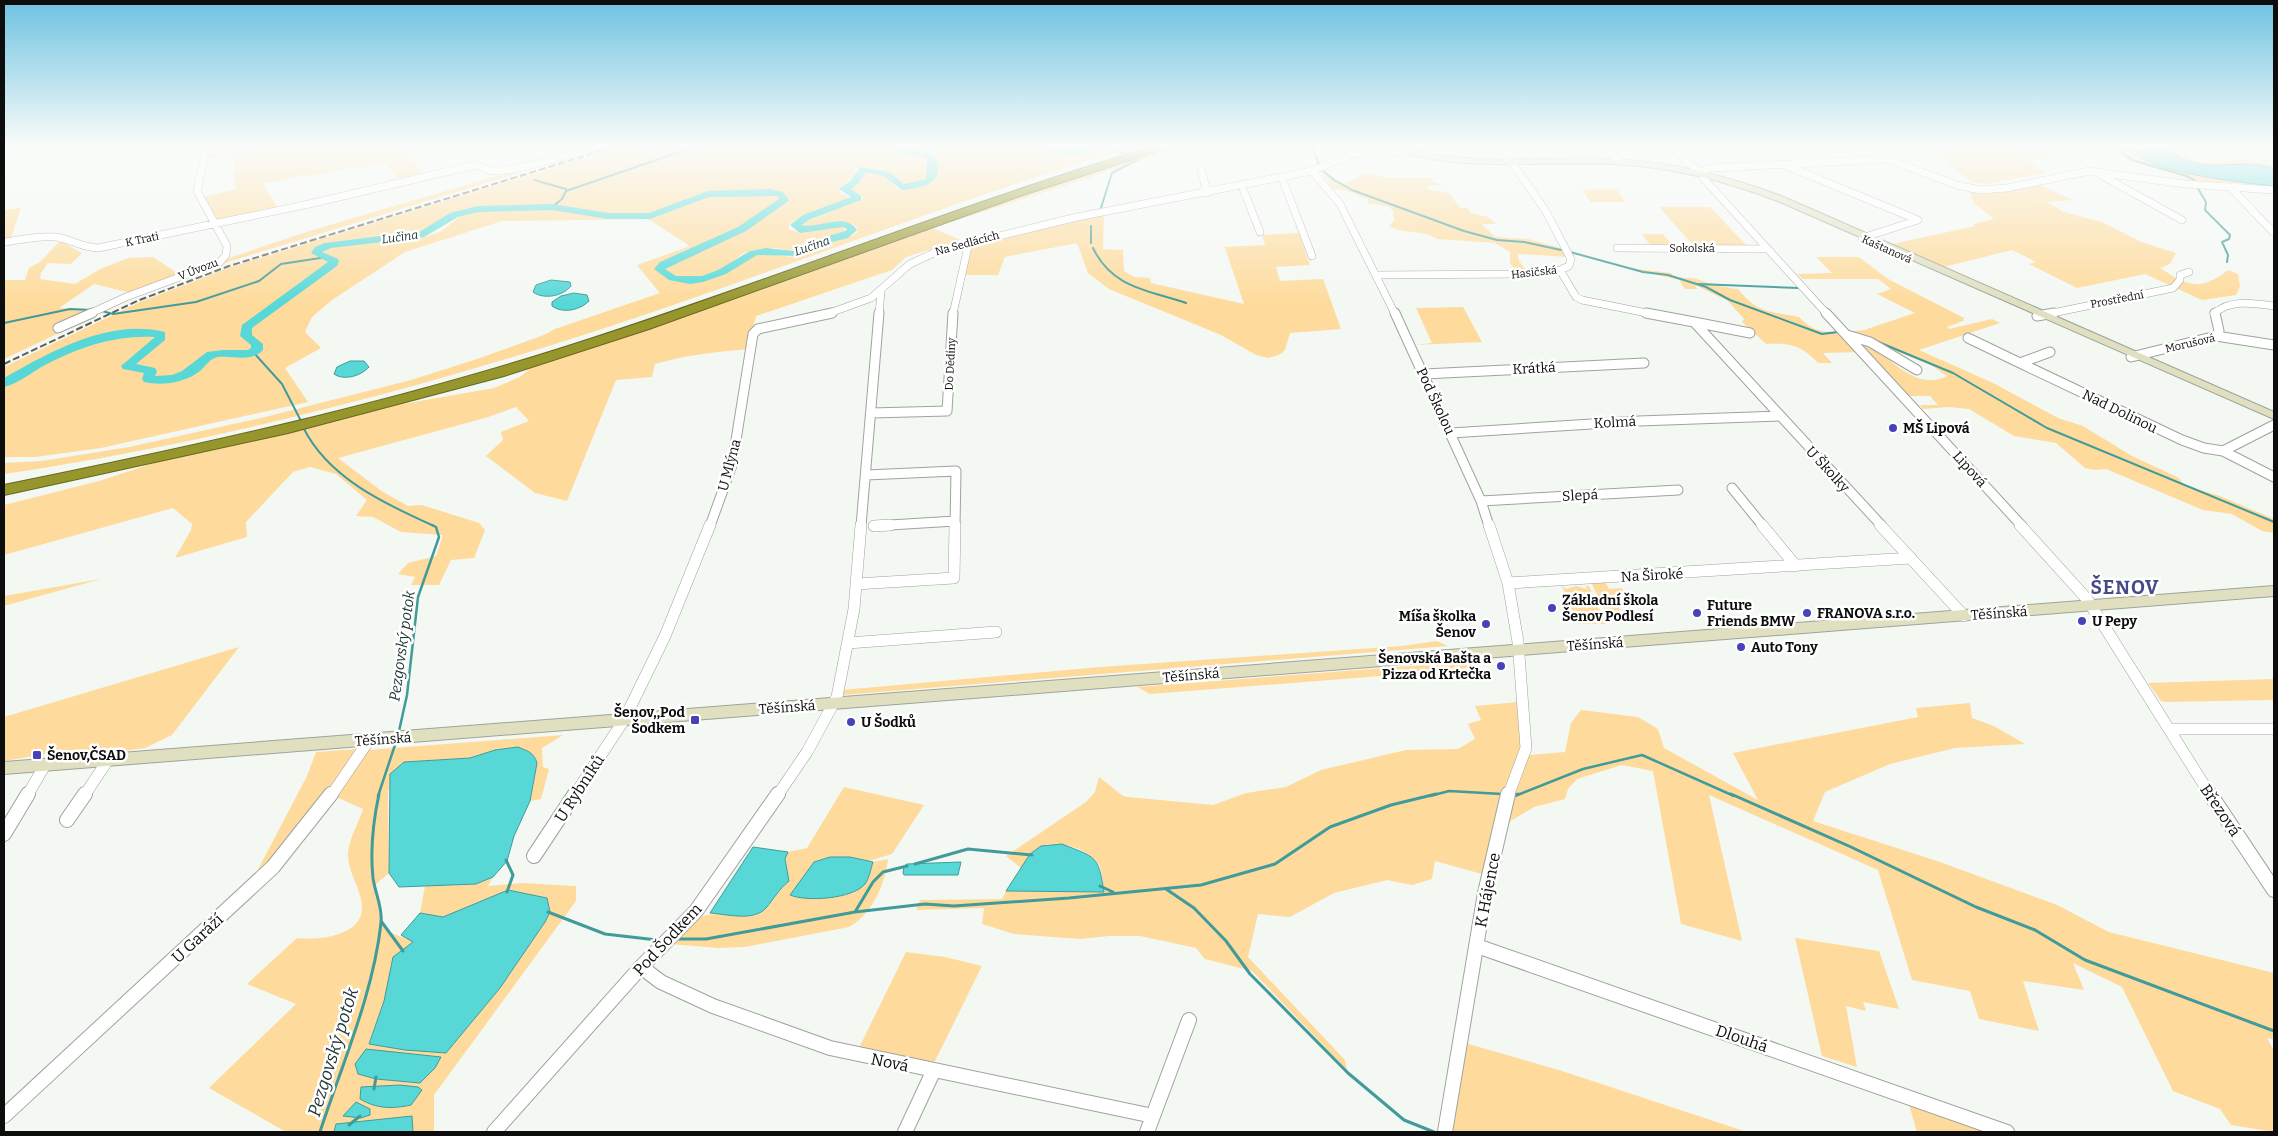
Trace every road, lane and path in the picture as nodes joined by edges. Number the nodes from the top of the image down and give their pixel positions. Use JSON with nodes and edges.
{"nodes":[{"id":1,"x":200,"y":198,"type":"edge"},
{"id":2,"x":334,"y":198,"type":"edge"},
{"id":3,"x":985,"y":198,"type":"edge"},
{"id":4,"x":1006,"y":198,"type":"edge"},
{"id":5,"x":1180,"y":198,"type":"edge"},
{"id":6,"x":1247,"y":198,"type":"edge"},
{"id":7,"x":1290,"y":198,"type":"edge"},
{"id":8,"x":1336,"y":198,"type":"edge"},
{"id":9,"x":1537,"y":198,"type":"edge"},
{"id":10,"x":1721,"y":198,"type":"edge"},
{"id":11,"x":1771,"y":198,"type":"edge"},
{"id":12,"x":1865,"y":198,"type":"edge"},
{"id":13,"x":2142,"y":198,"type":"edge"},
{"id":14,"x":2242,"y":198,"type":"edge"},
{"id":15,"x":2182,"y":220,"type":"dead end"},
{"id":16,"x":213,"y":224,"type":"junction"},
{"id":17,"x":1260,"y":232,"type":"dead end"},
{"id":18,"x":2274,"y":232,"type":"edge"},
{"id":19,"x":1864,"y":237,"type":"junction"},
{"id":20,"x":4,"y":242,"type":"edge"},
{"id":21,"x":968,"y":242,"type":"junction"},
{"id":22,"x":1617,"y":248,"type":"dead end"},
{"id":23,"x":1768,"y":249,"type":"junction"},
{"id":24,"x":1312,"y":256,"type":"dead end"},
{"id":25,"x":1560,"y":270,"type":"junction"},
{"id":26,"x":2189,"y":272,"type":"dead end"},
{"id":27,"x":1376,"y":275,"type":"junction"},
{"id":28,"x":883,"y":289,"type":"junction"},
{"id":29,"x":2274,"y":306,"type":"edge"},
{"id":30,"x":2039,"y":315,"type":"junction"},
{"id":31,"x":1694,"y":322,"type":"junction"},
{"id":32,"x":58,"y":328,"type":"dead end"},
{"id":33,"x":1750,"y":333,"type":"dead end"},
{"id":34,"x":1846,"y":335,"type":"junction"},
{"id":35,"x":2216,"y":336,"type":"junction"},
{"id":36,"x":1968,"y":338,"type":"dead end"},
{"id":37,"x":2274,"y":345,"type":"edge"},
{"id":38,"x":2050,"y":352,"type":"dead end"},
{"id":39,"x":2134,"y":356,"type":"junction"},
{"id":40,"x":1644,"y":363,"type":"dead end"},
{"id":41,"x":2020,"y":363,"type":"junction"},
{"id":42,"x":1917,"y":370,"type":"dead end"},
{"id":43,"x":1424,"y":374,"type":"junction"},
{"id":44,"x":871,"y":413,"type":"junction"},
{"id":45,"x":1780,"y":416,"type":"junction"},
{"id":46,"x":2274,"y":416,"type":"edge"},
{"id":47,"x":2274,"y":420,"type":"edge"},
{"id":48,"x":2274,"y":425,"type":"edge"},
{"id":49,"x":1451,"y":432,"type":"junction"},
{"id":50,"x":2223,"y":451,"type":"junction"},
{"id":51,"x":866,"y":475,"type":"junction"},
{"id":52,"x":2274,"y":477,"type":"edge"},
{"id":53,"x":4,"y":482,"type":"edge"},
{"id":54,"x":1732,"y":488,"type":"dead end"},
{"id":55,"x":4,"y":490,"type":"edge"},
{"id":56,"x":1678,"y":490,"type":"dead end"},
{"id":57,"x":1481,"y":501,"type":"junction"},
{"id":58,"x":955,"y":521,"type":"junction"},
{"id":59,"x":874,"y":526,"type":"dead end"},
{"id":60,"x":1911,"y":558,"type":"junction"},
{"id":61,"x":1796,"y":566,"type":"junction"},
{"id":62,"x":1508,"y":583,"type":"junction"},
{"id":63,"x":856,"y":584,"type":"junction"},
{"id":64,"x":2274,"y":591,"type":"edge"},
{"id":65,"x":2092,"y":606,"type":"junction"},
{"id":66,"x":1964,"y":616,"type":"junction"},
{"id":67,"x":996,"y":632,"type":"dead end"},
{"id":68,"x":848,"y":643,"type":"junction"},
{"id":69,"x":1518,"y":649,"type":"junction"},
{"id":70,"x":833,"y":703,"type":"junction"},
{"id":71,"x":624,"y":720,"type":"junction"},
{"id":72,"x":2169,"y":728,"type":"junction"},
{"id":73,"x":2274,"y":729,"type":"edge"},
{"id":74,"x":369,"y":740,"type":"junction"},
{"id":75,"x":108,"y":760,"type":"junction"},
{"id":76,"x":45,"y":765,"type":"junction"},
{"id":77,"x":4,"y":768,"type":"edge"},
{"id":78,"x":67,"y":820,"type":"dead end"},
{"id":79,"x":4,"y":834,"type":"edge"},
{"id":80,"x":534,"y":856,"type":"dead end"},
{"id":81,"x":2270,"y":878,"type":"edge"},
{"id":82,"x":2274,"y":890,"type":"edge"},
{"id":83,"x":1477,"y":946,"type":"junction"},
{"id":84,"x":641,"y":967,"type":"junction"},
{"id":85,"x":1189,"y":1020,"type":"dead end"},
{"id":86,"x":934,"y":1070,"type":"junction"},
{"id":87,"x":4,"y":1116,"type":"edge"},
{"id":88,"x":1153,"y":1116,"type":"junction"},
{"id":89,"x":494,"y":1132,"type":"edge"},
{"id":90,"x":904,"y":1132,"type":"edge"},
{"id":91,"x":1147,"y":1132,"type":"edge"},
{"id":92,"x":1445,"y":1132,"type":"edge"},
{"id":93,"x":2007,"y":1132,"type":"edge"}],
"edges":[{"from":1,"to":16,"type":"street","name":"V Úvozu"},
{"from":2,"to":16,"type":"street","name":"K Trati"},
{"from":3,"to":53,"type":"highway"},
{"from":4,"to":55,"type":"highway"},
{"from":5,"to":21,"type":"street","name":"Na Sedlácích"},
{"from":6,"to":17,"type":"street"},
{"from":7,"to":24,"type":"street"},
{"from":8,"to":27,"type":"street","name":"Pod Školou"},
{"from":9,"to":25,"type":"street","name":"Hasičská"},
{"from":10,"to":23,"type":"street","name":"Lipová"},
{"from":11,"to":19,"type":"main road","name":"Kaštanová"},
{"from":12,"to":19,"type":"street"},
{"from":13,"to":15,"type":"street"},
{"from":14,"to":18,"type":"street"},
{"from":16,"to":20,"type":"street","name":"K Trati"},
{"from":16,"to":32,"type":"street","name":"V Úvozu"},
{"from":19,"to":30,"type":"main road","name":"Kaštanová"},
{"from":21,"to":28,"type":"street","name":"Na Sedlácích"},
{"from":21,"to":44,"type":"street","name":"Do Dědiny"},
{"from":22,"to":23,"type":"street","name":"Sokolská"},
{"from":23,"to":34,"type":"street","name":"Lipová"},
{"from":25,"to":27,"type":"street","name":"Hasičská"},
{"from":25,"to":31,"type":"street"},
{"from":26,"to":30,"type":"street","name":"Prostřední"},
{"from":27,"to":43,"type":"street","name":"Pod Školou"},
{"from":28,"to":44,"type":"street"},
{"from":28,"to":71,"type":"street","name":"U Mlýna"},
{"from":29,"to":35,"type":"street"},
{"from":30,"to":39,"type":"main road","name":"Kaštanová"},
{"from":31,"to":33,"type":"street"},
{"from":31,"to":45,"type":"street","name":"U Školky"},
{"from":34,"to":42,"type":"street"},
{"from":34,"to":65,"type":"street","name":"Lipová"},
{"from":35,"to":37,"type":"street","name":"Morušová"},
{"from":35,"to":39,"type":"street","name":"Morušová"},
{"from":36,"to":41,"type":"street","name":"Nad Dolinou"},
{"from":38,"to":41,"type":"street"},
{"from":39,"to":46,"type":"main road","name":"Kaštanová"},
{"from":39,"to":47,"type":"main road","name":"Kaštanová"},
{"from":40,"to":43,"type":"street","name":"Krátká"},
{"from":41,"to":50,"type":"street","name":"Nad Dolinou"},
{"from":43,"to":49,"type":"street","name":"Pod Školou"},
{"from":44,"to":51,"type":"street"},
{"from":45,"to":49,"type":"street","name":"Kolmá"},
{"from":45,"to":60,"type":"street","name":"U Školky"},
{"from":48,"to":50,"type":"street"},
{"from":49,"to":57,"type":"street","name":"Pod Školou"},
{"from":50,"to":52,"type":"street","name":"Nad Dolinou"},
{"from":51,"to":58,"type":"street"},
{"from":51,"to":63,"type":"street"},
{"from":54,"to":61,"type":"street"},
{"from":56,"to":57,"type":"street","name":"Slepá"},
{"from":57,"to":62,"type":"street","name":"Pod Školou"},
{"from":58,"to":59,"type":"street"},
{"from":58,"to":63,"type":"street"},
{"from":60,"to":61,"type":"street","name":"Na Široké"},
{"from":60,"to":66,"type":"street","name":"U Školky"},
{"from":61,"to":62,"type":"street","name":"Na Široké"},
{"from":62,"to":69,"type":"street","name":"Pod Školou"},
{"from":63,"to":68,"type":"street"},
{"from":64,"to":65,"type":"main road","name":"Těšínská"},
{"from":65,"to":66,"type":"main road","name":"Těšínská"},
{"from":65,"to":72,"type":"street","name":"Březová"},
{"from":66,"to":69,"type":"main road","name":"Těšínská"},
{"from":67,"to":68,"type":"street"},
{"from":68,"to":70,"type":"street"},
{"from":69,"to":70,"type":"main road","name":"Těšínská"},
{"from":69,"to":83,"type":"street","name":"K Hájence"},
{"from":70,"to":71,"type":"main road","name":"Těšínská"},
{"from":70,"to":84,"type":"street","name":"Pod Šodkem"},
{"from":71,"to":74,"type":"main road","name":"Těšínská"},
{"from":71,"to":80,"type":"street","name":"U Rybníků"},
{"from":72,"to":73,"type":"street"},
{"from":72,"to":81,"type":"street","name":"Březová"},
{"from":74,"to":75,"type":"main road","name":"Těšínská"},
{"from":74,"to":87,"type":"street","name":"U Garáží"},
{"from":75,"to":76,"type":"main road","name":"Těšínská"},
{"from":75,"to":78,"type":"street"},
{"from":76,"to":77,"type":"main road","name":"Těšínská"},
{"from":76,"to":79,"type":"street"},
{"from":81,"to":82,"type":"street","name":"Březová"},
{"from":83,"to":92,"type":"street","name":"K Hájence"},
{"from":83,"to":93,"type":"street","name":"Dlouhá"},
{"from":84,"to":86,"type":"street","name":"Nová"},
{"from":84,"to":89,"type":"street","name":"Pod Šodkem"},
{"from":85,"to":88,"type":"street"},
{"from":86,"to":88,"type":"street","name":"Nová"},
{"from":86,"to":90,"type":"street"},
{"from":88,"to":91,"type":"street"}]}
